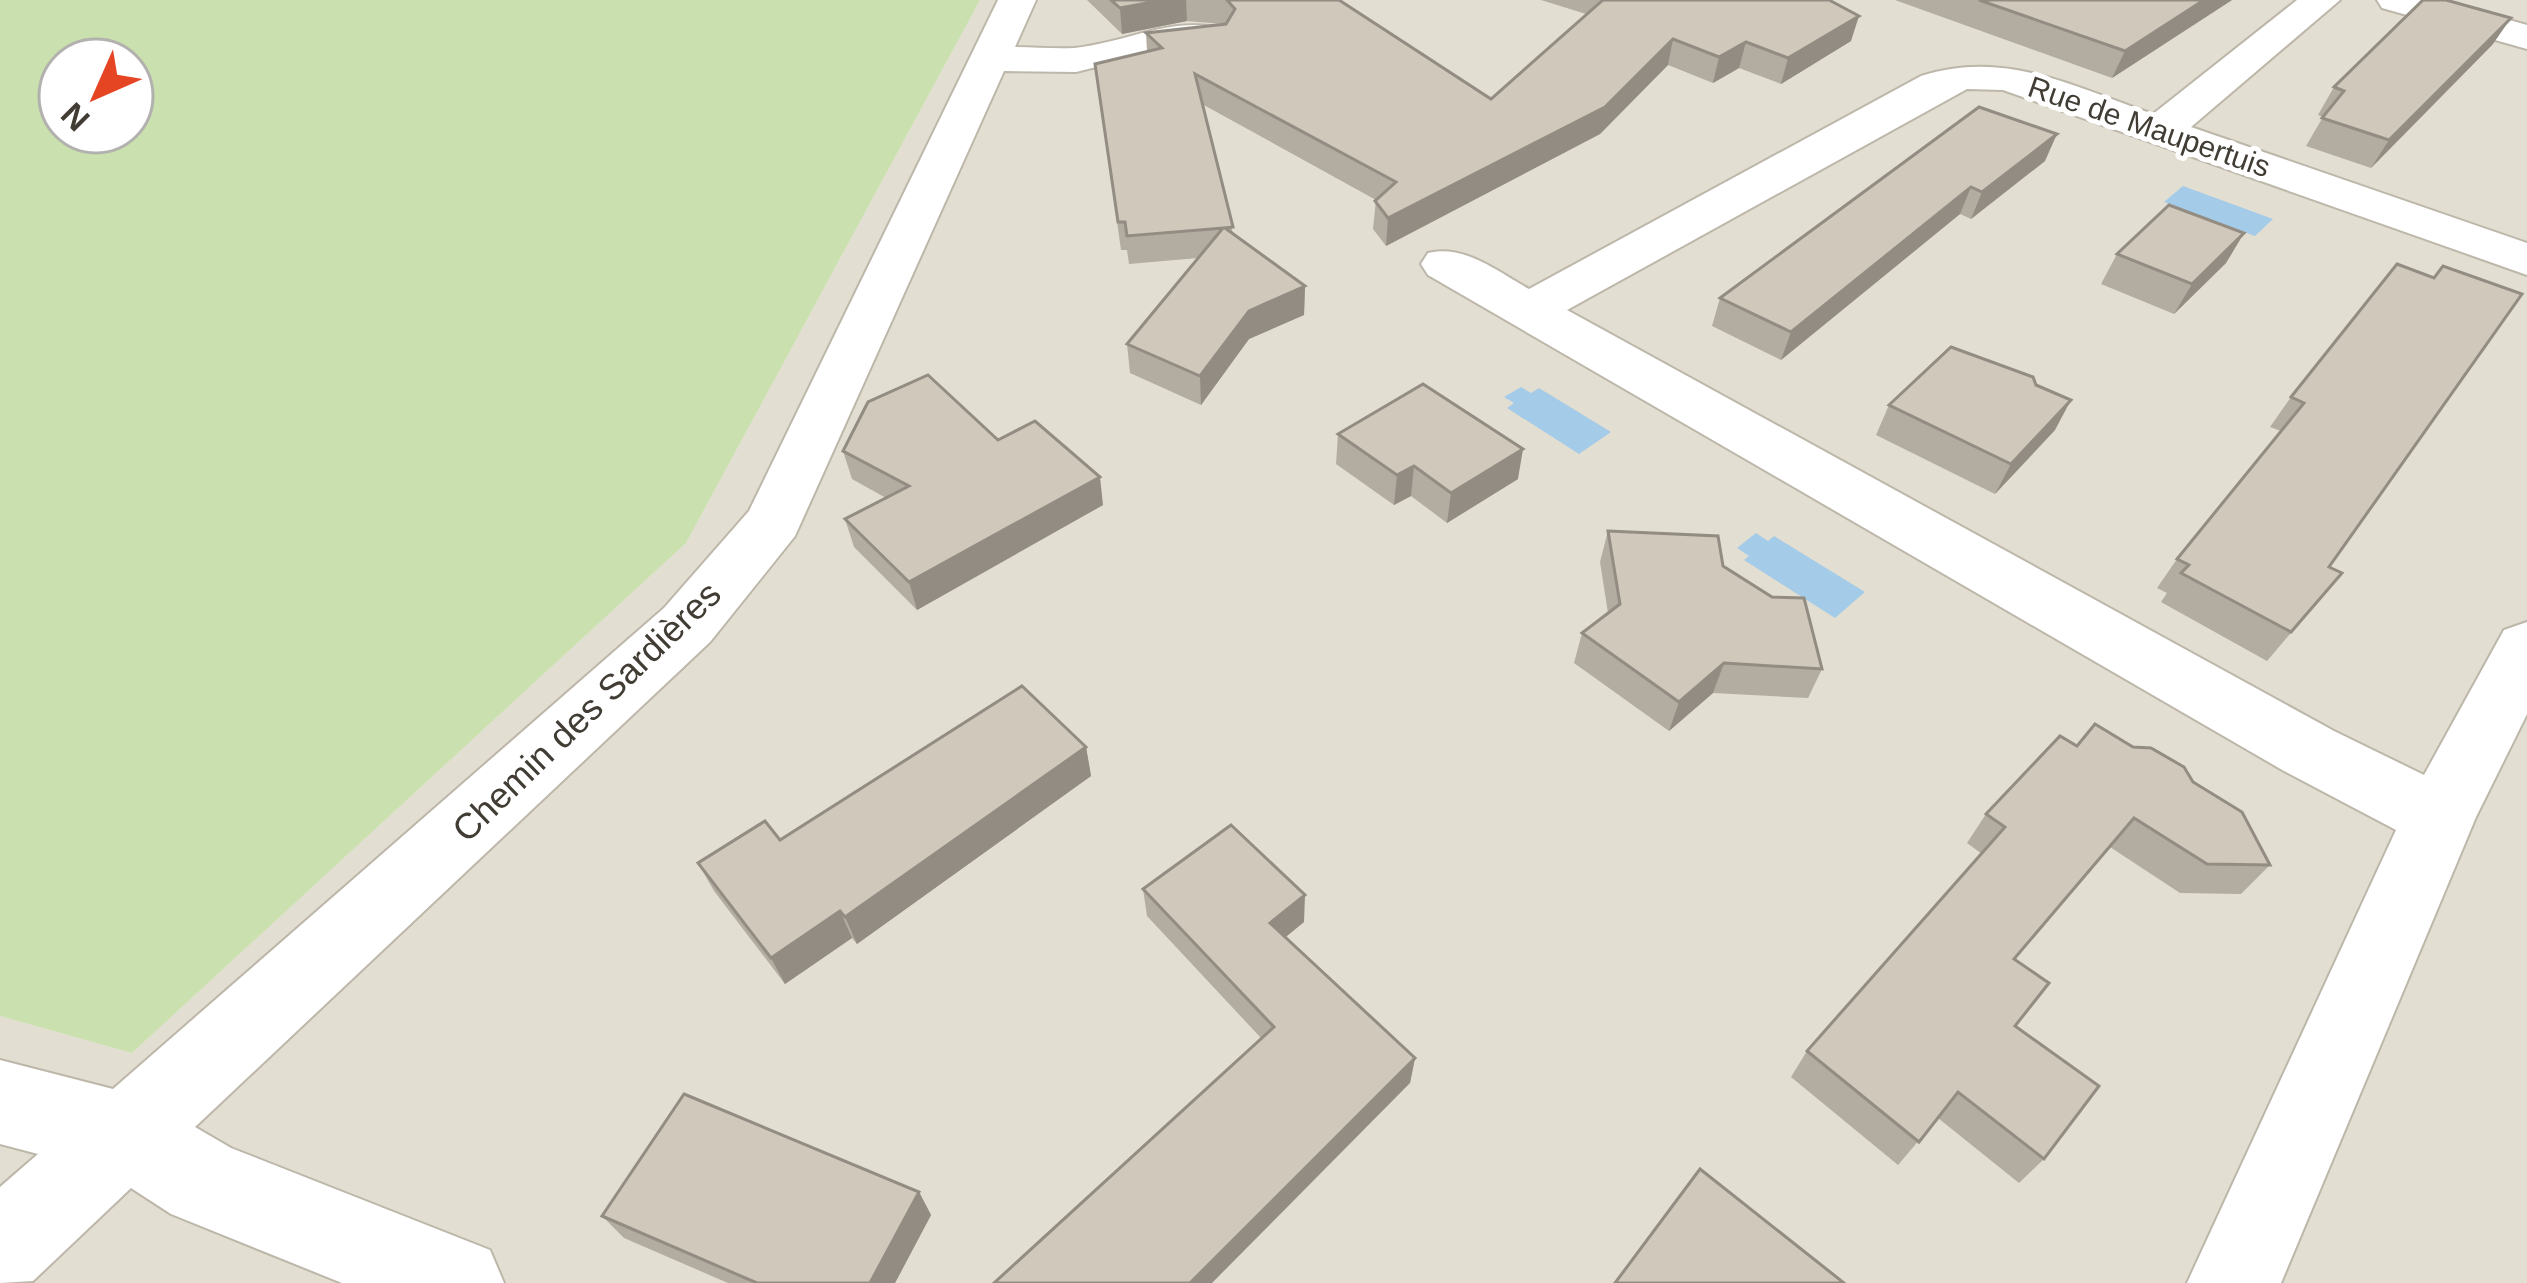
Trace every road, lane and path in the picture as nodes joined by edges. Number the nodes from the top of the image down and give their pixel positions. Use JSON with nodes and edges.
{"nodes":[{"id":1,"x":1017,"y":0,"type":"edge"},
{"id":2,"x":2321,"y":0,"type":"edge"},
{"id":3,"x":2396,"y":0,"type":"edge"},
{"id":4,"x":1212,"y":37,"type":"edge"},
{"id":5,"x":2527,"y":37,"type":"edge"},
{"id":6,"x":989,"y":59,"type":"junction"},
{"id":7,"x":2161,"y":130,"type":"junction"},
{"id":8,"x":2527,"y":260,"type":"edge"},
{"id":9,"x":1446,"y":264,"type":"dead end"},
{"id":10,"x":1528,"y":310,"type":"junction"},
{"id":11,"x":2527,"y":646,"type":"edge"},
{"id":12,"x":2439,"y":817,"type":"junction"},
{"id":13,"x":0,"y":1102,"type":"edge"},
{"id":14,"x":126,"y":1135,"type":"junction"},
{"id":15,"x":0,"y":1249,"type":"edge"},
{"id":16,"x":457,"y":1283,"type":"edge"},
{"id":17,"x":2234,"y":1283,"type":"edge"}],
"edges":[{"from":1,"to":6,"type":"street","name":"Chemin des Sardières"},
{"from":2,"to":7,"type":"street"},
{"from":3,"to":5,"type":"street"},
{"from":4,"to":6,"type":"street"},
{"from":6,"to":14,"type":"street","name":"Chemin des Sardières"},
{"from":7,"to":8,"type":"street","name":"Rue de Maupertuis"},
{"from":7,"to":10,"type":"street","name":"Rue de Maupertuis"},
{"from":9,"to":10,"type":"street"},
{"from":10,"to":12,"type":"street"},
{"from":11,"to":12,"type":"street"},
{"from":12,"to":17,"type":"street"},
{"from":13,"to":14,"type":"street"},
{"from":14,"to":15,"type":"street","name":"Chemin des Sardières"},
{"from":14,"to":16,"type":"street"}]}
